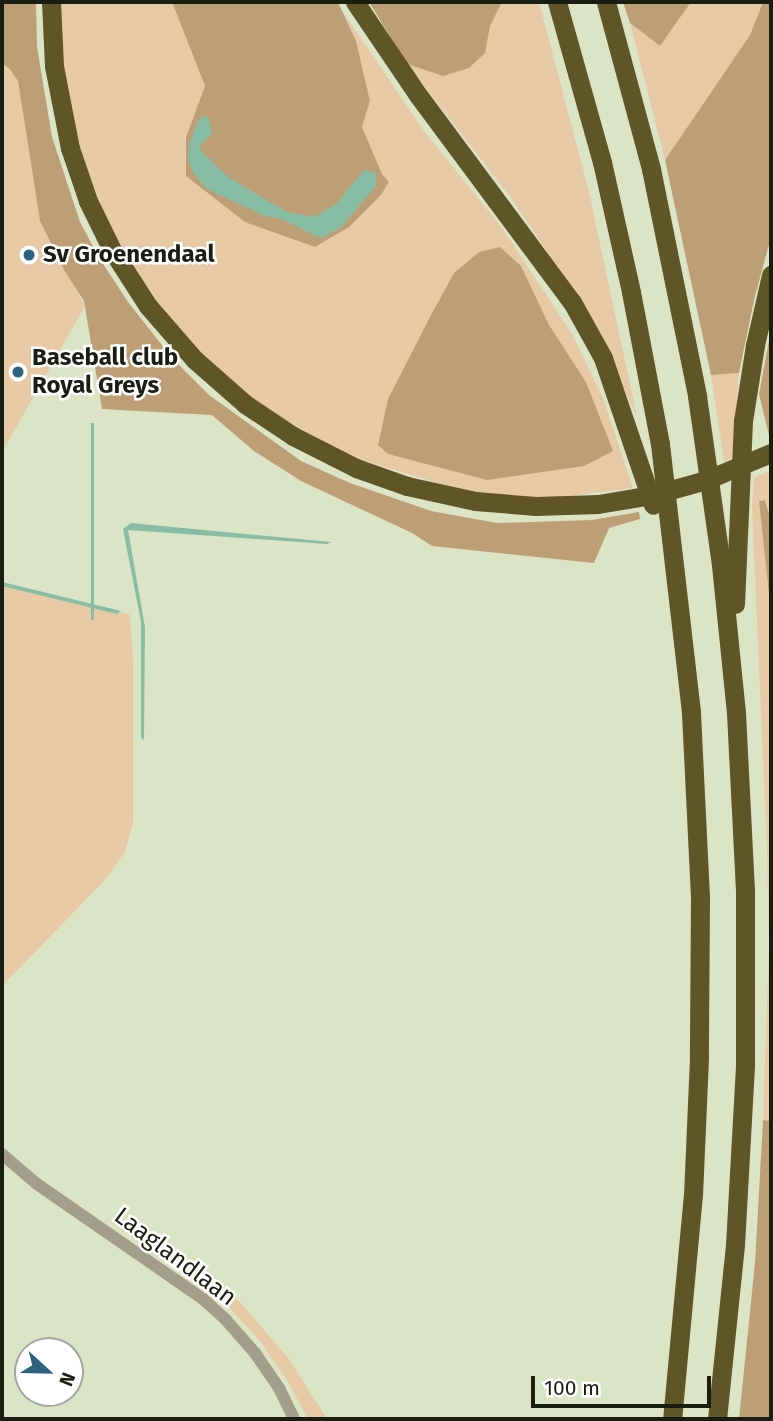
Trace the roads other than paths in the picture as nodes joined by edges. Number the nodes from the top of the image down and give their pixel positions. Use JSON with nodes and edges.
{"nodes":[{"id":1,"x":51,"y":2,"type":"edge"},
{"id":2,"x":355,"y":2,"type":"edge"},
{"id":3,"x":557,"y":2,"type":"edge"},
{"id":4,"x":606,"y":2,"type":"edge"},
{"id":5,"x":771,"y":275,"type":"edge"},
{"id":6,"x":771,"y":453,"type":"edge"},
{"id":7,"x":677,"y":576,"type":"junction"},
{"id":8,"x":733,"y":672,"type":"junction"},
{"id":9,"x":2,"y":1154,"type":"edge"},
{"id":10,"x":294,"y":1419,"type":"edge"},
{"id":11,"x":672,"y":1419,"type":"edge"},
{"id":12,"x":717,"y":1419,"type":"edge"}],
"edges":[{"from":1,"to":6,"type":"highway"},
{"from":2,"to":7,"type":"highway"},
{"from":3,"to":7,"type":"highway"},
{"from":4,"to":8,"type":"highway"},
{"from":5,"to":8,"type":"highway"},
{"from":7,"to":11,"type":"highway"},
{"from":8,"to":12,"type":"highway"},
{"from":9,"to":10,"type":"street","name":"Laaglandlaan"}]}
